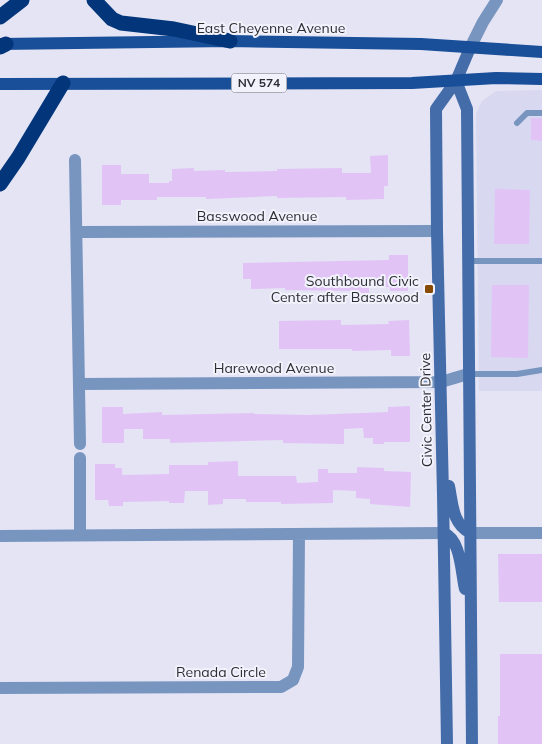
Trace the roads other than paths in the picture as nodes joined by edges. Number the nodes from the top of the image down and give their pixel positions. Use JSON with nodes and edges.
{"nodes":[{"id":1,"x":22,"y":0,"type":"edge"},
{"id":2,"x":94,"y":0,"type":"edge"},
{"id":3,"x":497,"y":0,"type":"edge"},
{"id":4,"x":0,"y":17,"type":"edge"},
{"id":5,"x":230,"y":42,"type":"junction"},
{"id":6,"x":2,"y":45,"type":"edge"},
{"id":7,"x":470,"y":48,"type":"junction"},
{"id":8,"x":542,"y":52,"type":"edge"},
{"id":9,"x":542,"y":79,"type":"edge"},
{"id":10,"x":456,"y":81,"type":"junction"},
{"id":11,"x":63,"y":83,"type":"junction"},
{"id":12,"x":0,"y":84,"type":"edge"},
{"id":13,"x":542,"y":113,"type":"edge"},
{"id":14,"x":517,"y":123,"type":"dead end"},
{"id":15,"x":75,"y":160,"type":"dead end"},
{"id":16,"x":0,"y":184,"type":"edge"},
{"id":17,"x":437,"y":230,"type":"junction"},
{"id":18,"x":77,"y":232,"type":"junction"},
{"id":19,"x":467,"y":261,"type":"junction"},
{"id":20,"x":542,"y":261,"type":"edge"},
{"id":21,"x":542,"y":370,"type":"edge"},
{"id":22,"x":468,"y":374,"type":"junction"},
{"id":23,"x":441,"y":382,"type":"junction"},
{"id":24,"x":80,"y":384,"type":"junction"},
{"id":25,"x":80,"y":444,"type":"dead end"},
{"id":26,"x":80,"y":458,"type":"dead end"},
{"id":27,"x":442,"y":460,"type":"junction"},
{"id":28,"x":470,"y":533,"type":"junction"},
{"id":29,"x":542,"y":533,"type":"edge"},
{"id":30,"x":80,"y":534,"type":"junction"},
{"id":31,"x":299,"y":534,"type":"junction"},
{"id":32,"x":444,"y":534,"type":"junction"},
{"id":33,"x":0,"y":536,"type":"edge"},
{"id":34,"x":471,"y":619,"type":"junction"},
{"id":35,"x":0,"y":688,"type":"edge"},
{"id":36,"x":447,"y":744,"type":"edge"},
{"id":37,"x":472,"y":744,"type":"edge"}],
"edges":[{"from":1,"to":4,"type":"highway"},
{"from":2,"to":5,"type":"highway"},
{"from":3,"to":7,"type":"street","name":"Civic Center Drive"},
{"from":5,"to":6,"type":"main road","name":"East Cheyenne Avenue"},
{"from":5,"to":7,"type":"main road","name":"East Cheyenne Avenue"},
{"from":7,"to":8,"type":"main road","name":"East Cheyenne Avenue"},
{"from":7,"to":10,"type":"main road","name":"Civic Center Drive"},
{"from":9,"to":10,"type":"main road","number":"NV 574"},
{"from":10,"to":11,"type":"main road","number":"NV 574"},
{"from":10,"to":17,"type":"main road","name":"Civic Center Drive"},
{"from":10,"to":19,"type":"main road"},
{"from":11,"to":12,"type":"main road","number":"NV 574"},
{"from":11,"to":16,"type":"highway"},
{"from":13,"to":14,"type":"lane"},
{"from":15,"to":18,"type":"street"},
{"from":17,"to":18,"type":"street","name":"Basswood Avenue"},
{"from":17,"to":23,"type":"main road","name":"Civic Center Drive"},
{"from":18,"to":24,"type":"street"},
{"from":19,"to":20,"type":"lane"},
{"from":19,"to":22,"type":"main road"},
{"from":21,"to":22,"type":"lane"},
{"from":22,"to":23,"type":"street","name":"Harewood Avenue"},
{"from":22,"to":28,"type":"main road"},
{"from":23,"to":24,"type":"street","name":"Harewood Avenue"},
{"from":23,"to":27,"type":"main road","name":"Civic Center Drive"},
{"from":24,"to":25,"type":"street"},
{"from":26,"to":30,"type":"street"},
{"from":27,"to":28,"type":"main road"},
{"from":27,"to":32,"type":"main road","name":"Civic Center Drive"},
{"from":28,"to":29,"type":"street"},
{"from":28,"to":34,"type":"main road"},
{"from":30,"to":31,"type":"street"},
{"from":30,"to":33,"type":"street"},
{"from":31,"to":32,"type":"street"},
{"from":31,"to":35,"type":"street","name":"Renada Circle"},
{"from":32,"to":34,"type":"main road"},
{"from":32,"to":36,"type":"main road","name":"Civic Center Drive"},
{"from":34,"to":37,"type":"main road"}]}
